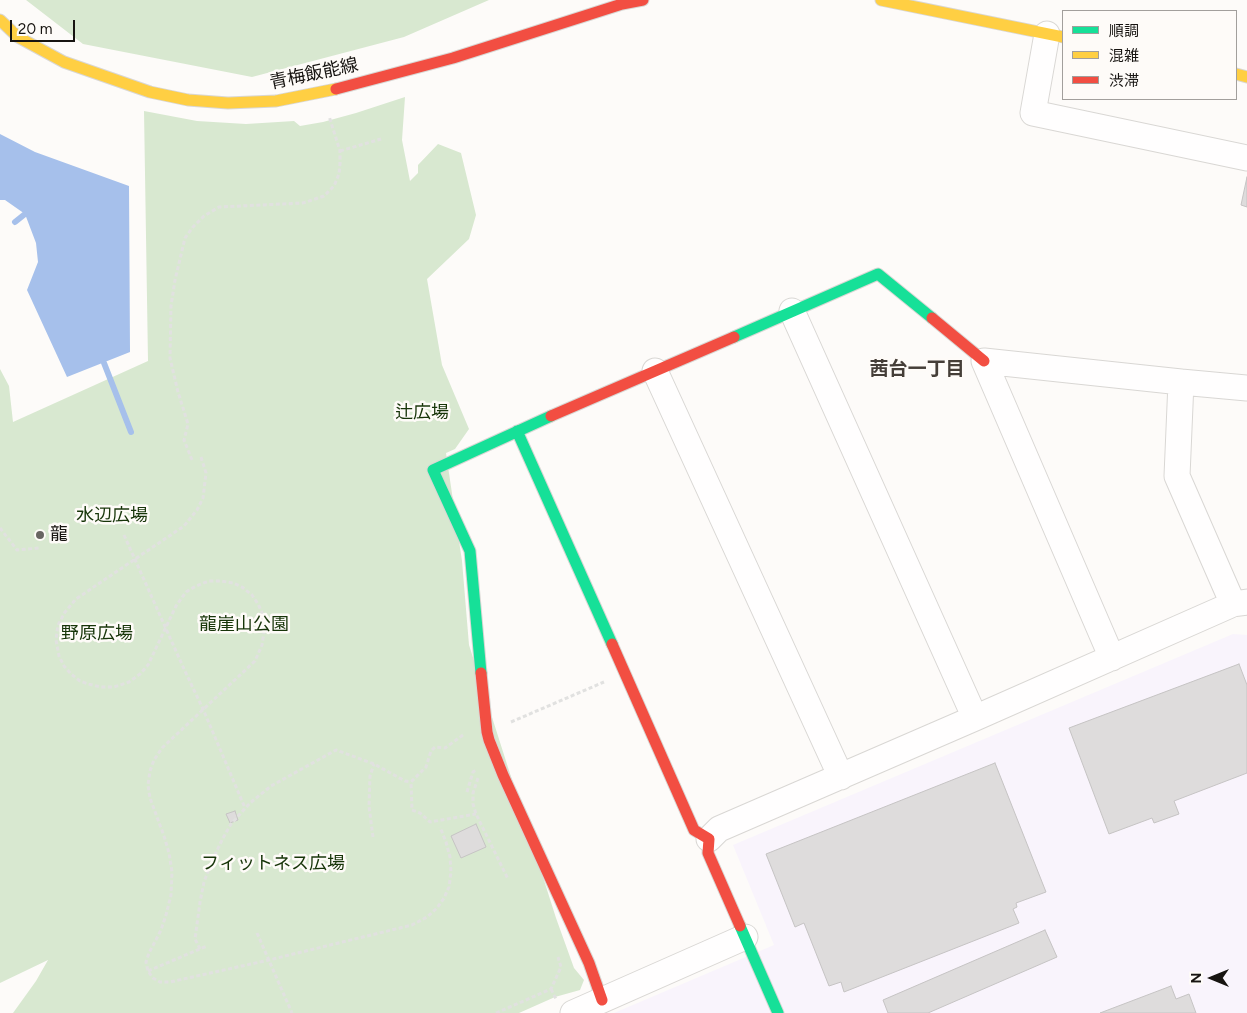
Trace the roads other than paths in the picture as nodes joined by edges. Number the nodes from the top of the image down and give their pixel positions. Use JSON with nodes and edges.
{"nodes":[{"id":1,"x":643,"y":0,"type":"edge"},
{"id":2,"x":881,"y":0,"type":"edge"},
{"id":3,"x":0,"y":20,"type":"edge"},
{"id":4,"x":1055,"y":35,"type":"edge"},
{"id":5,"x":1247,"y":158,"type":"edge"},
{"id":6,"x":792,"y":311,"type":"junction"},
{"id":7,"x":984,"y":361,"type":"junction"},
{"id":8,"x":655,"y":371,"type":"junction"},
{"id":9,"x":1181,"y":382,"type":"junction"},
{"id":10,"x":1247,"y":388,"type":"edge"},
{"id":11,"x":517,"y":431,"type":"junction"},
{"id":12,"x":1240,"y":603,"type":"edge"},
{"id":13,"x":1112,"y":658,"type":"junction"},
{"id":14,"x":975,"y":718,"type":"junction"},
{"id":15,"x":841,"y":777,"type":"junction"},
{"id":16,"x":709,"y":839,"type":"junction"},
{"id":17,"x":745,"y":937,"type":"junction"},
{"id":18,"x":602,"y":1000,"type":"junction"},
{"id":19,"x":564,"y":1005,"type":"edge"},
{"id":20,"x":778,"y":1013,"type":"edge"}],
"edges":[{"from":1,"to":3,"type":"street","name":"青梅飯能線"},
{"from":2,"to":4,"type":"street"},
{"from":4,"to":5,"type":"street"},
{"from":6,"to":7,"type":"street"},
{"from":6,"to":8,"type":"street"},
{"from":6,"to":14,"type":"street"},
{"from":7,"to":9,"type":"street"},
{"from":7,"to":13,"type":"street"},
{"from":8,"to":11,"type":"street"},
{"from":8,"to":15,"type":"street"},
{"from":9,"to":10,"type":"street"},
{"from":9,"to":12,"type":"street"},
{"from":11,"to":16,"type":"street"},
{"from":11,"to":18,"type":"street"},
{"from":12,"to":13,"type":"street"},
{"from":13,"to":14,"type":"street"},
{"from":14,"to":15,"type":"street"},
{"from":15,"to":16,"type":"street"},
{"from":16,"to":17,"type":"street"},
{"from":17,"to":18,"type":"street"},
{"from":17,"to":20,"type":"street"},
{"from":18,"to":19,"type":"street"}]}
